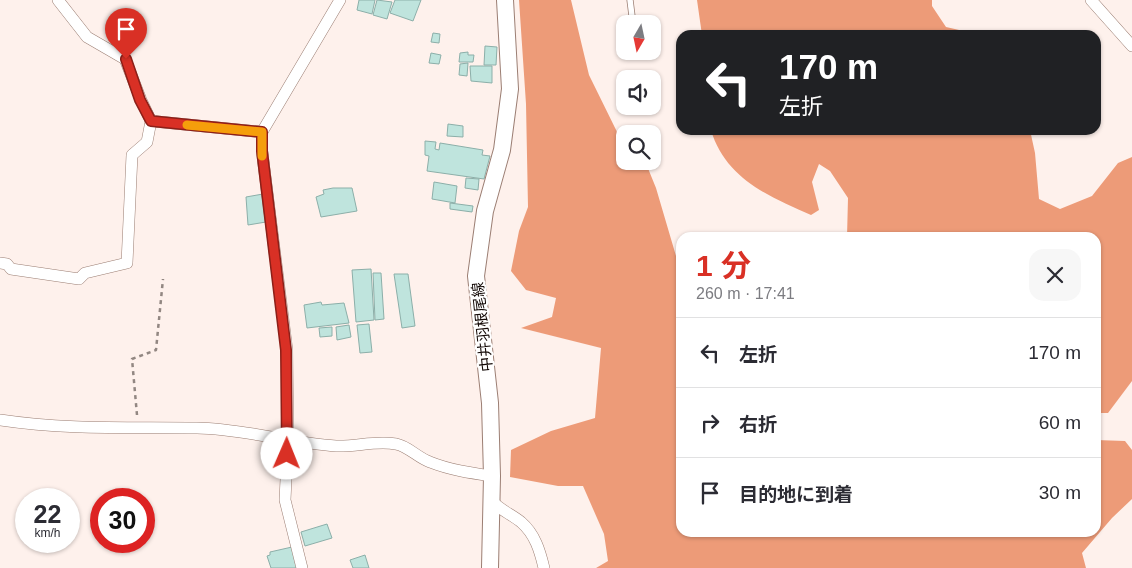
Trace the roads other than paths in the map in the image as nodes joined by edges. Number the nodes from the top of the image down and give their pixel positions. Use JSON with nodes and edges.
{"nodes":[{"id":1,"x":58,"y":0,"type":"edge"},
{"id":2,"x":340,"y":0,"type":"edge"},
{"id":3,"x":505,"y":0,"type":"edge"},
{"id":4,"x":630,"y":0,"type":"edge"},
{"id":5,"x":1091,"y":0,"type":"edge"},
{"id":6,"x":632,"y":15,"type":"edge"},
{"id":7,"x":1132,"y":46,"type":"edge"},
{"id":8,"x":151,"y":121,"type":"junction"},
{"id":9,"x":262,"y":132,"type":"junction"},
{"id":10,"x":0,"y":263,"type":"edge"},
{"id":11,"x":0,"y":420,"type":"edge"},
{"id":12,"x":288,"y":438,"type":"junction"},
{"id":13,"x":492,"y":476,"type":"junction"},
{"id":14,"x":492,"y":501,"type":"junction"},
{"id":15,"x":302,"y":568,"type":"edge"},
{"id":16,"x":490,"y":568,"type":"edge"},
{"id":17,"x":544,"y":568,"type":"edge"}],
"edges":[{"from":1,"to":8,"type":"street"},
{"from":2,"to":9,"type":"street"},
{"from":3,"to":13,"type":"main road","name":"中井羽根尾線"},
{"from":4,"to":6,"type":"lane"},
{"from":5,"to":7,"type":"street"},
{"from":8,"to":9,"type":"street"},
{"from":8,"to":10,"type":"street"},
{"from":9,"to":12,"type":"street"},
{"from":11,"to":12,"type":"street"},
{"from":12,"to":13,"type":"street"},
{"from":12,"to":15,"type":"street"},
{"from":13,"to":14,"type":"main road","name":"中井羽根尾線"},
{"from":14,"to":16,"type":"main road","name":"中井羽根尾線"},
{"from":14,"to":17,"type":"street"}]}
